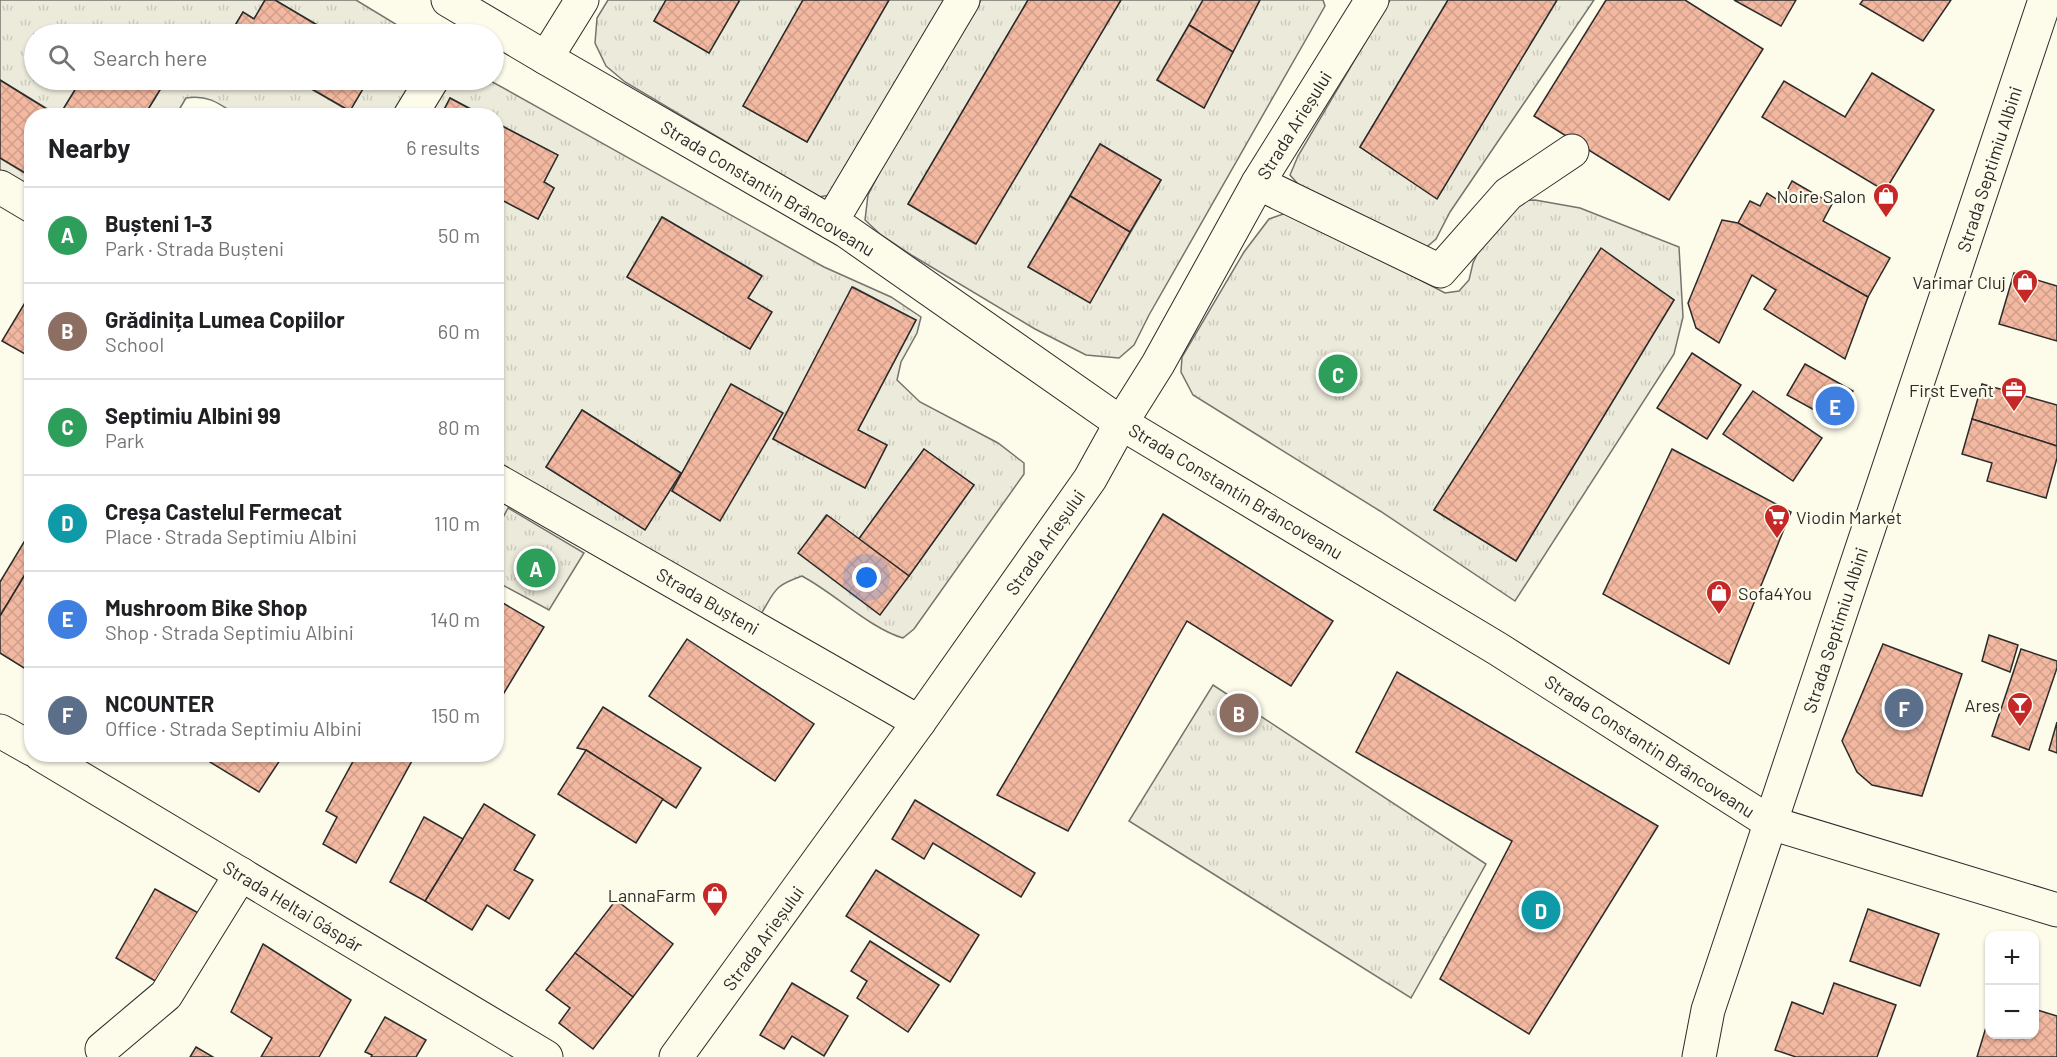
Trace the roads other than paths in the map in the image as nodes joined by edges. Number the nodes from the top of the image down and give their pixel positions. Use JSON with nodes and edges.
{"nodes":[{"id":1,"x":582,"y":0,"type":"edge"},
{"id":2,"x":963,"y":0,"type":"edge"},
{"id":3,"x":1372,"y":0,"type":"edge"},
{"id":4,"x":2045,"y":0,"type":"edge"},
{"id":5,"x":460,"y":16,"type":"edge"},
{"id":6,"x":476,"y":24,"type":"edge"},
{"id":7,"x":504,"y":37,"type":"edge"},
{"id":8,"x":546,"y":58,"type":"junction"},
{"id":9,"x":426,"y":90,"type":"edge"},
{"id":10,"x":415,"y":108,"type":"edge"},
{"id":11,"x":1572,"y":150,"type":"dead end"},
{"id":12,"x":1258,"y":183,"type":"junction"},
{"id":13,"x":0,"y":187,"type":"edge"},
{"id":14,"x":24,"y":201,"type":"edge"},
{"id":15,"x":831,"y":222,"type":"junction"},
{"id":16,"x":1120,"y":423,"type":"junction"},
{"id":17,"x":504,"y":485,"type":"edge"},
{"id":18,"x":919,"y":722,"type":"junction"},
{"id":19,"x":0,"y":731,"type":"edge"},
{"id":20,"x":24,"y":744,"type":"edge"},
{"id":21,"x":53,"y":762,"type":"edge"},
{"id":22,"x":1771,"y":823,"type":"junction"},
{"id":23,"x":241,"y":874,"type":"junction"},
{"id":24,"x":2057,"y":910,"type":"edge"},
{"id":25,"x":102,"y":1049,"type":"dead end"},
{"id":26,"x":546,"y":1057,"type":"edge"},
{"id":27,"x":676,"y":1057,"type":"edge"},
{"id":28,"x":1699,"y":1057,"type":"edge"}],
"edges":[{"from":1,"to":8,"type":"street"},
{"from":2,"to":15,"type":"street"},
{"from":3,"to":12,"type":"street","name":"Strada Arieșului"},
{"from":4,"to":22,"type":"street","name":"Strada Septimiu Albini"},
{"from":5,"to":6,"type":"street","name":"Strada Constantin Brâncoveanu"},
{"from":7,"to":8,"type":"street","name":"Strada Constantin Brâncoveanu"},
{"from":8,"to":15,"type":"street","name":"Strada Constantin Brâncoveanu"},
{"from":9,"to":10,"type":"street"},
{"from":11,"to":12,"type":"street"},
{"from":12,"to":16,"type":"street","name":"Strada Arieșului"},
{"from":13,"to":14,"type":"street"},
{"from":15,"to":16,"type":"street","name":"Strada Constantin Brâncoveanu"},
{"from":16,"to":18,"type":"street","name":"Strada Arieșului"},
{"from":16,"to":22,"type":"street","name":"Strada Constantin Brâncoveanu"},
{"from":17,"to":18,"type":"street","name":"Strada Bușteni"},
{"from":18,"to":27,"type":"street","name":"Strada Arieșului"},
{"from":19,"to":20,"type":"street"},
{"from":21,"to":23,"type":"street","name":"Strada Heltai Gáspár"},
{"from":22,"to":24,"type":"street","name":"Strada Constantin Brâncoveanu"},
{"from":22,"to":28,"type":"street","name":"Strada Septimiu Albini"},
{"from":23,"to":25,"type":"street"},
{"from":23,"to":26,"type":"street","name":"Strada Heltai Gáspár"}]}
